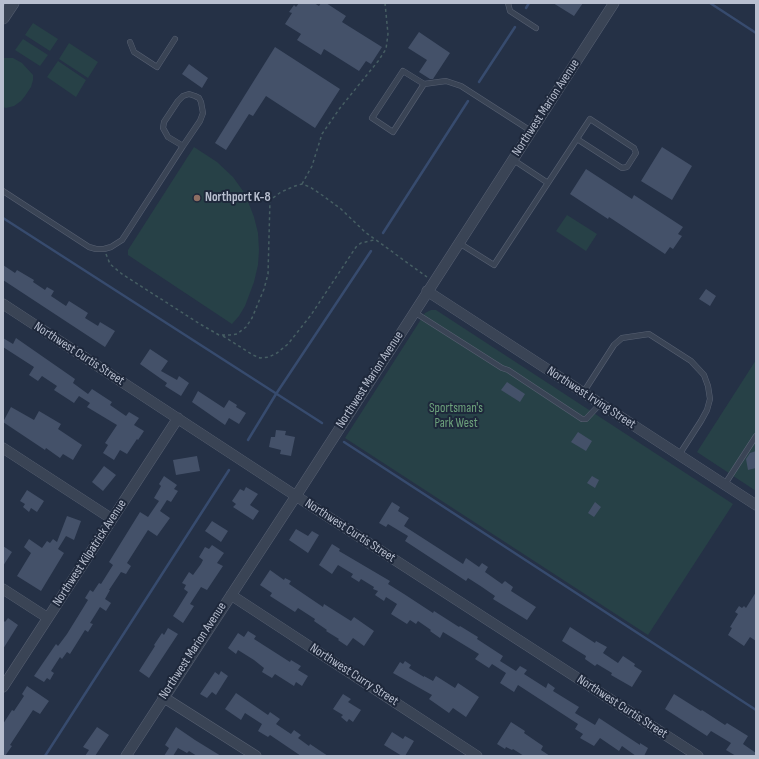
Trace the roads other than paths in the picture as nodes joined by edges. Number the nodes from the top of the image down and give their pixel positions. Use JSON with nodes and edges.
{"nodes":[{"id":1,"x":13,"y":3,"type":"edge"},
{"id":2,"x":508,"y":3,"type":"edge"},
{"id":3,"x":614,"y":3,"type":"edge"},
{"id":4,"x":3,"y":18,"type":"edge"},
{"id":5,"x":536,"y":28,"type":"dead end"},
{"id":6,"x":176,"y":38,"type":"dead end"},
{"id":7,"x":130,"y":42,"type":"dead end"},
{"id":8,"x":424,"y":84,"type":"junction"},
{"id":9,"x":530,"y":131,"type":"junction"},
{"id":10,"x":577,"y":139,"type":"junction"},
{"id":11,"x":183,"y":146,"type":"junction"},
{"id":12,"x":512,"y":159,"type":"junction"},
{"id":13,"x":548,"y":183,"type":"junction"},
{"id":14,"x":3,"y":191,"type":"edge"},
{"id":15,"x":458,"y":242,"type":"junction"},
{"id":16,"x":427,"y":291,"type":"junction"},
{"id":17,"x":3,"y":304,"type":"edge"},
{"id":18,"x":414,"y":312,"type":"junction"},
{"id":19,"x":583,"y":393,"type":"junction"},
{"id":20,"x":600,"y":404,"type":"junction"},
{"id":21,"x":178,"y":418,"type":"junction"},
{"id":22,"x":756,"y":436,"type":"edge"},
{"id":23,"x":3,"y":448,"type":"edge"},
{"id":24,"x":678,"y":454,"type":"junction"},
{"id":25,"x":725,"y":484,"type":"junction"},
{"id":26,"x":296,"y":496,"type":"junction"},
{"id":27,"x":756,"y":505,"type":"edge"},
{"id":28,"x":112,"y":519,"type":"junction"},
{"id":29,"x":3,"y":589,"type":"edge"},
{"id":30,"x":231,"y":595,"type":"junction"},
{"id":31,"x":48,"y":618,"type":"junction"},
{"id":32,"x":3,"y":687,"type":"edge"},
{"id":33,"x":163,"y":697,"type":"junction"},
{"id":34,"x":126,"y":756,"type":"edge"},
{"id":35,"x":256,"y":756,"type":"edge"},
{"id":36,"x":477,"y":756,"type":"edge"},
{"id":37,"x":698,"y":756,"type":"edge"}],
"edges":[{"from":1,"to":4,"type":"street"},
{"from":2,"to":5,"type":"lane"},
{"from":3,"to":9,"type":"street","name":"Northwest Marion Avenue"},
{"from":6,"to":7,"type":"lane"},
{"from":8,"to":8,"type":"lane"},
{"from":8,"to":9,"type":"lane"},
{"from":9,"to":12,"type":"street","name":"Northwest Marion Avenue"},
{"from":10,"to":10,"type":"lane"},
{"from":10,"to":13,"type":"lane"},
{"from":11,"to":11,"type":"lane"},
{"from":11,"to":14,"type":"lane"},
{"from":12,"to":13,"type":"lane"},
{"from":12,"to":15,"type":"street","name":"Northwest Marion Avenue"},
{"from":13,"to":15,"type":"lane"},
{"from":15,"to":16,"type":"street","name":"Northwest Marion Avenue"},
{"from":16,"to":18,"type":"street","name":"Northwest Marion Avenue"},
{"from":16,"to":19,"type":"street","name":"Northwest Irving Street"},
{"from":17,"to":21,"type":"street","name":"Northwest Curtis Street"},
{"from":18,"to":20,"type":"lane"},
{"from":18,"to":26,"type":"street","name":"Northwest Marion Avenue"},
{"from":19,"to":20,"type":"street","name":"Northwest Irving Street"},
{"from":19,"to":24,"type":"lane"},
{"from":20,"to":24,"type":"street","name":"Northwest Irving Street"},
{"from":21,"to":26,"type":"street","name":"Northwest Curtis Street"},
{"from":21,"to":28,"type":"street","name":"Northwest Kilpatrick Avenue"},
{"from":22,"to":25,"type":"lane"},
{"from":23,"to":28,"type":"street"},
{"from":24,"to":25,"type":"street","name":"Northwest Irving Street"},
{"from":25,"to":27,"type":"street","name":"Northwest Irving Street"},
{"from":26,"to":30,"type":"street","name":"Northwest Marion Avenue"},
{"from":26,"to":37,"type":"street","name":"Northwest Curtis Street"},
{"from":28,"to":31,"type":"street","name":"Northwest Kilpatrick Avenue"},
{"from":29,"to":31,"type":"street"},
{"from":30,"to":33,"type":"street","name":"Northwest Marion Avenue"},
{"from":30,"to":36,"type":"street","name":"Northwest Curry Street"},
{"from":31,"to":32,"type":"street","name":"Northwest Kilpatrick Avenue"},
{"from":33,"to":34,"type":"street","name":"Northwest Marion Avenue"},
{"from":33,"to":35,"type":"street"}]}
